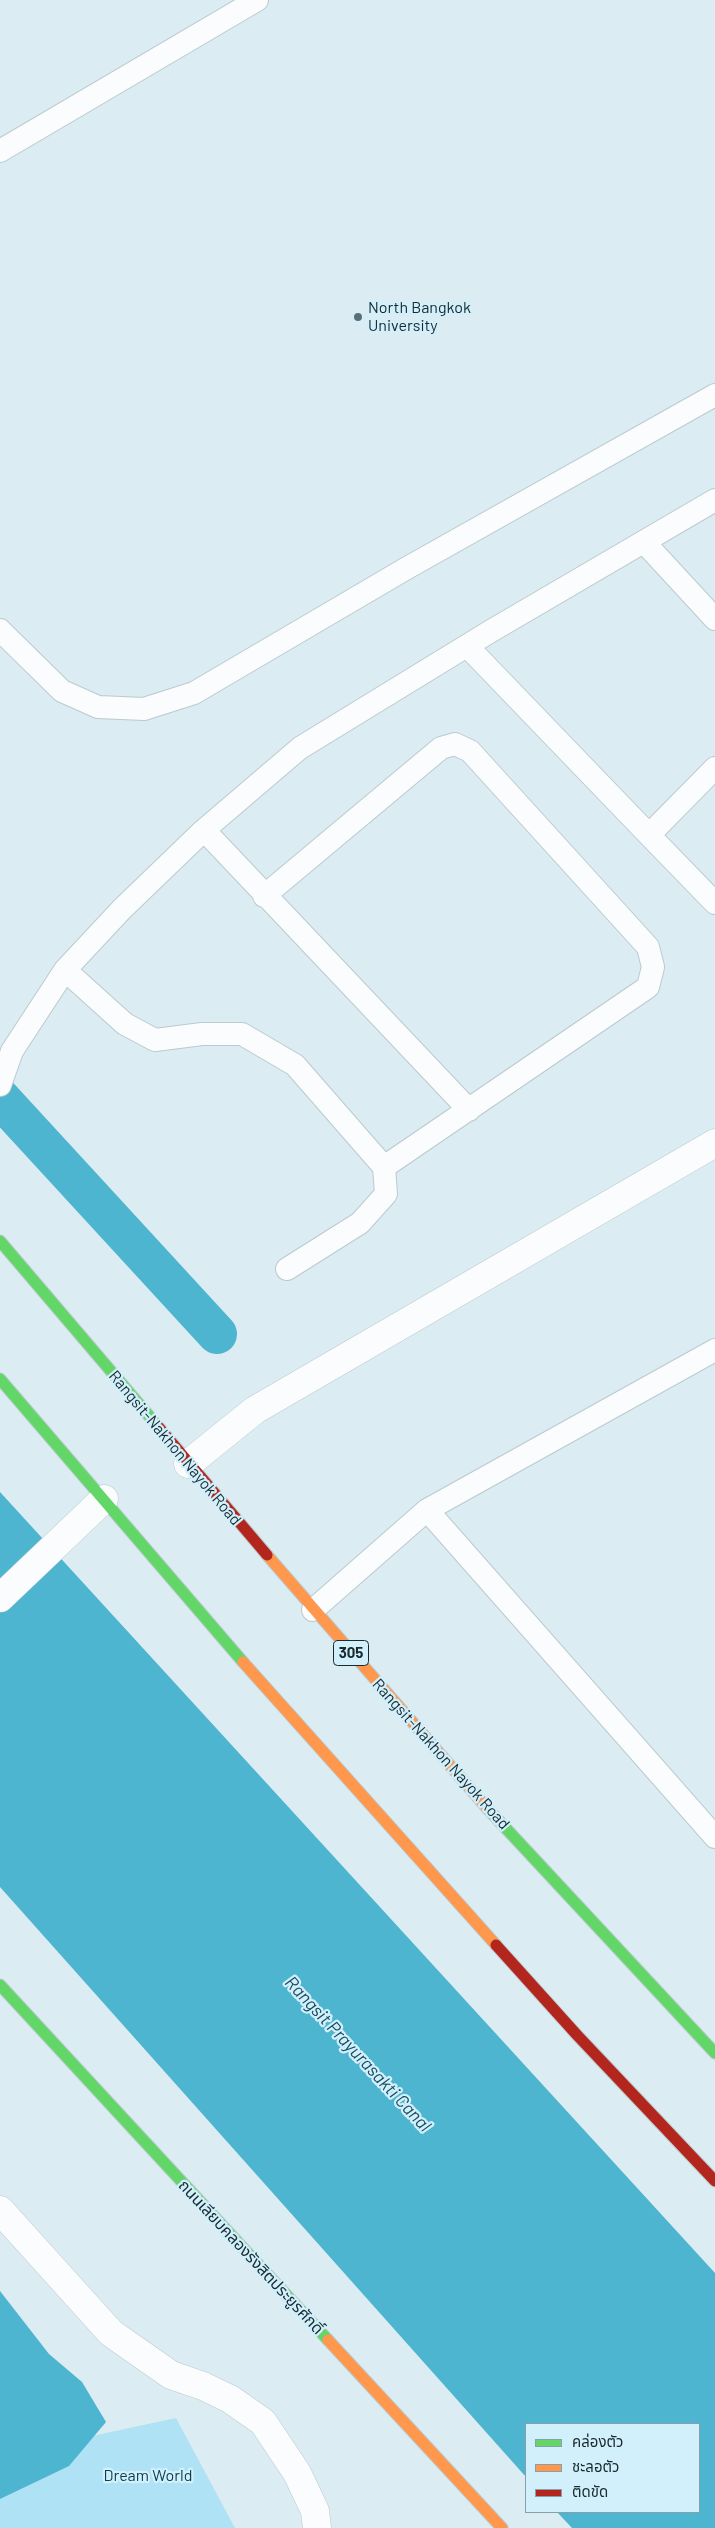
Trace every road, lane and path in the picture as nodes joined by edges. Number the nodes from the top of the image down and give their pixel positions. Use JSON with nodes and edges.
{"nodes":[{"id":1,"x":257,"y":0,"type":"edge"},
{"id":2,"x":0,"y":151,"type":"edge"},
{"id":3,"x":715,"y":395,"type":"edge"},
{"id":4,"x":715,"y":500,"type":"edge"},
{"id":5,"x":644,"y":542,"type":"junction"},
{"id":6,"x":715,"y":619,"type":"edge"},
{"id":7,"x":0,"y":630,"type":"edge"},
{"id":8,"x":467,"y":646,"type":"junction"},
{"id":9,"x":715,"y":768,"type":"edge"},
{"id":10,"x":204,"y":830,"type":"junction"},
{"id":11,"x":648,"y":835,"type":"junction"},
{"id":12,"x":264,"y":896,"type":"junction"},
{"id":13,"x":715,"y":903,"type":"edge"},
{"id":14,"x":65,"y":970,"type":"junction"},
{"id":15,"x":0,"y":1084,"type":"edge"},
{"id":16,"x":469,"y":1110,"type":"junction"},
{"id":17,"x":715,"y":1143,"type":"edge"},
{"id":18,"x":384,"y":1167,"type":"junction"},
{"id":19,"x":0,"y":1241,"type":"edge"},
{"id":20,"x":287,"y":1268,"type":"dead end"},
{"id":21,"x":715,"y":1350,"type":"edge"},
{"id":22,"x":0,"y":1379,"type":"edge"},
{"id":23,"x":188,"y":1464,"type":"junction"},
{"id":24,"x":104,"y":1499,"type":"junction"},
{"id":25,"x":427,"y":1510,"type":"junction"},
{"id":26,"x":6,"y":1593,"type":"edge"},
{"id":27,"x":313,"y":1610,"type":"junction"},
{"id":28,"x":715,"y":1837,"type":"edge"},
{"id":29,"x":0,"y":1985,"type":"edge"},
{"id":30,"x":715,"y":2053,"type":"edge"},
{"id":31,"x":715,"y":2181,"type":"edge"},
{"id":32,"x":0,"y":2210,"type":"edge"},
{"id":33,"x":317,"y":2528,"type":"edge"},
{"id":34,"x":502,"y":2528,"type":"edge"}],
"edges":[{"from":1,"to":2,"type":"lane"},
{"from":3,"to":7,"type":"lane"},
{"from":4,"to":5,"type":"lane"},
{"from":5,"to":6,"type":"lane"},
{"from":5,"to":8,"type":"lane"},
{"from":8,"to":10,"type":"lane"},
{"from":8,"to":11,"type":"lane"},
{"from":9,"to":11,"type":"lane"},
{"from":10,"to":12,"type":"lane"},
{"from":10,"to":14,"type":"lane"},
{"from":11,"to":13,"type":"lane"},
{"from":12,"to":16,"type":"lane"},
{"from":12,"to":16,"type":"lane"},
{"from":14,"to":15,"type":"lane"},
{"from":14,"to":18,"type":"lane"},
{"from":16,"to":18,"type":"lane"},
{"from":17,"to":23,"type":"street"},
{"from":18,"to":20,"type":"lane"},
{"from":19,"to":23,"type":"main road","name":"Rangsit-Nakhon Nayok Road","number":"305"},
{"from":21,"to":25,"type":"lane"},
{"from":22,"to":24,"type":"main road"},
{"from":23,"to":27,"type":"main road","name":"Rangsit-Nakhon Nayok Road","number":"305"},
{"from":24,"to":26,"type":"street"},
{"from":24,"to":31,"type":"main road"},
{"from":25,"to":27,"type":"lane"},
{"from":25,"to":28,"type":"lane"},
{"from":27,"to":30,"type":"main road","name":"Rangsit-Nakhon Nayok Road","number":"305"},
{"from":29,"to":34,"type":"main road","name":"ถนนเลียบคลองรังสิตประยูรศักดิ์"},
{"from":32,"to":33,"type":"street"}]}
